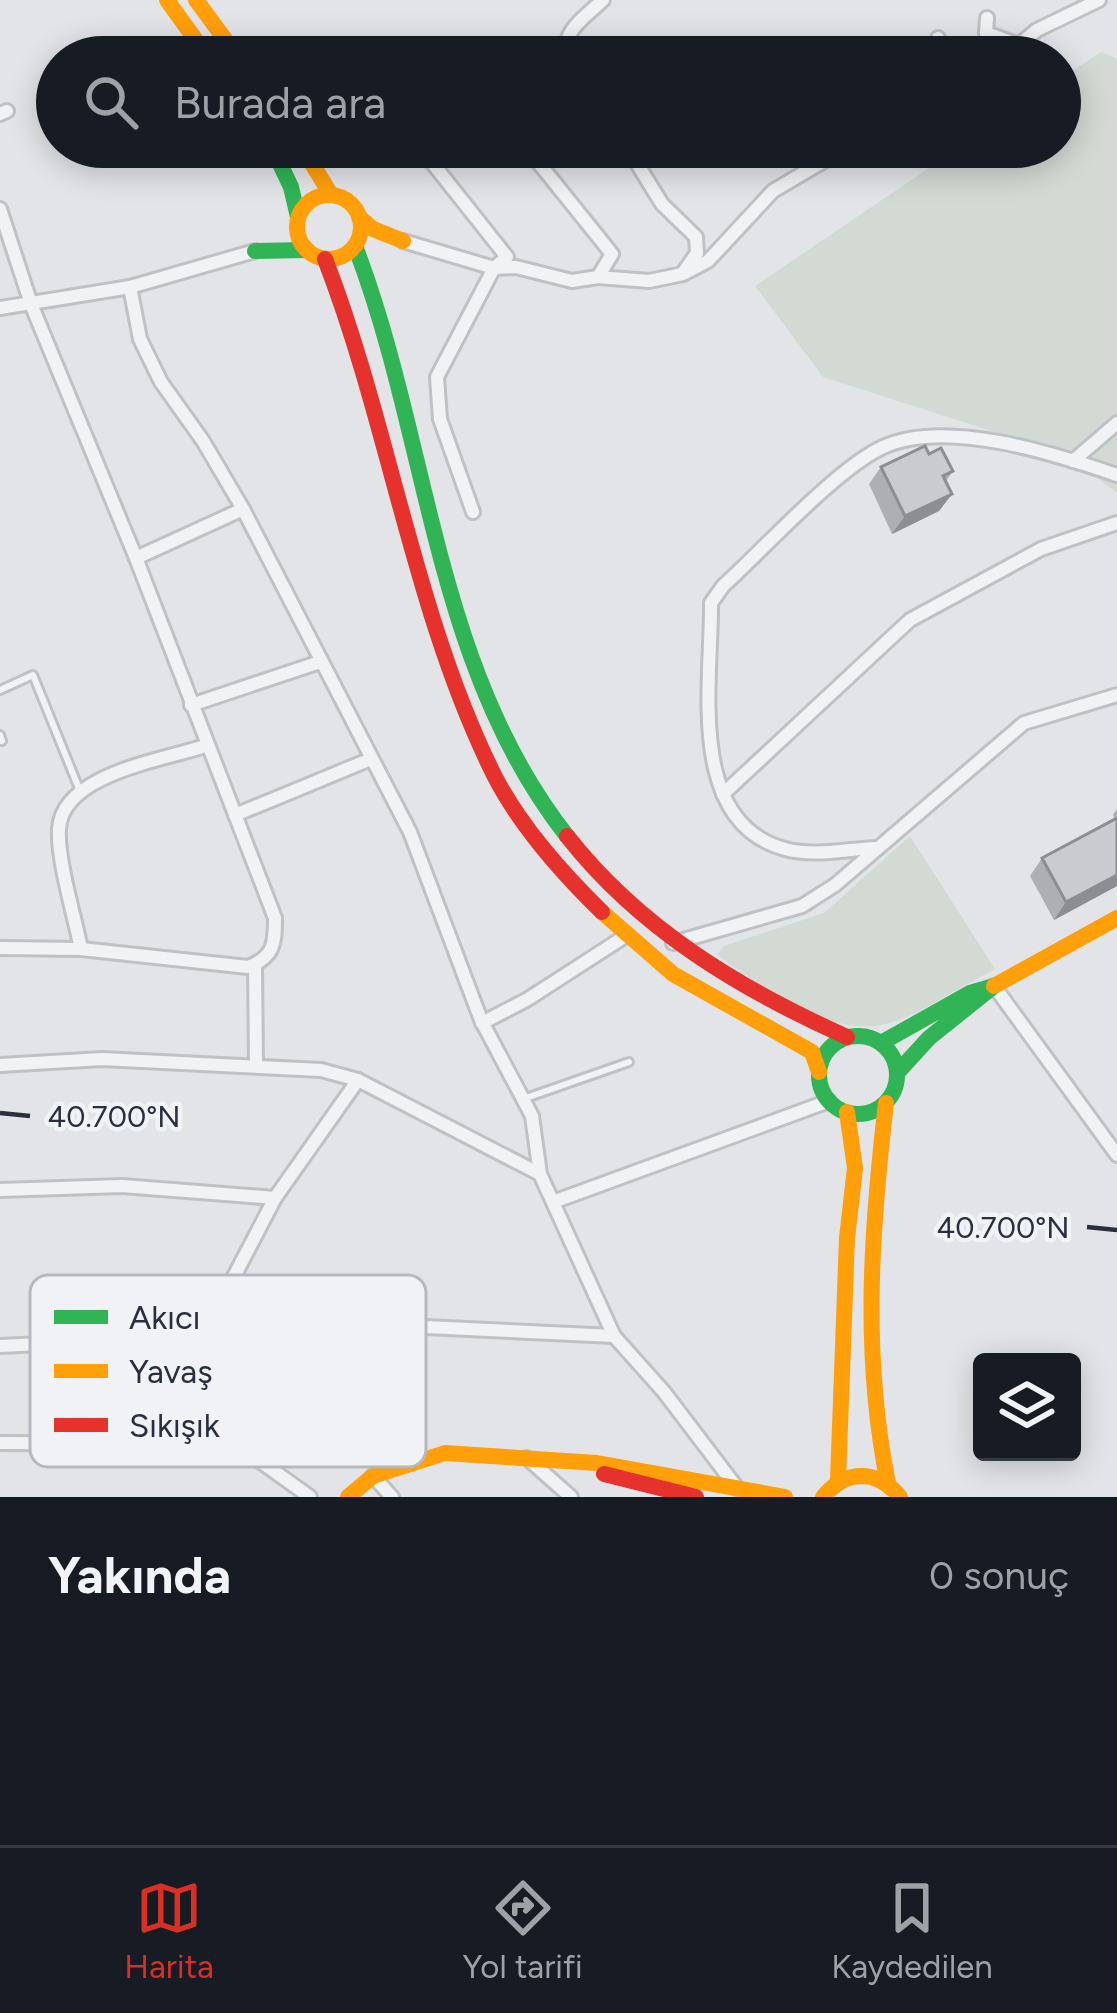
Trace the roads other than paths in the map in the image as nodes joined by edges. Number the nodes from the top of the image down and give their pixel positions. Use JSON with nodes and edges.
{"nodes":[{"id":1,"x":167,"y":0,"type":"edge"},
{"id":2,"x":603,"y":0,"type":"edge"},
{"id":3,"x":1099,"y":0,"type":"edge"},
{"id":4,"x":201,"y":2,"type":"edge"},
{"id":5,"x":987,"y":18,"type":"dead end"},
{"id":6,"x":193,"y":36,"type":"edge"},
{"id":7,"x":224,"y":36,"type":"edge"},
{"id":8,"x":568,"y":36,"type":"edge"},
{"id":9,"x":992,"y":36,"type":"edge"},
{"id":10,"x":1031,"y":36,"type":"edge"},
{"id":11,"x":282,"y":168,"type":"edge"},
{"id":12,"x":315,"y":168,"type":"edge"},
{"id":13,"x":436,"y":168,"type":"edge"},
{"id":14,"x":543,"y":168,"type":"edge"},
{"id":15,"x":640,"y":168,"type":"edge"},
{"id":16,"x":808,"y":168,"type":"edge"},
{"id":17,"x":331,"y":195,"type":"junction"},
{"id":18,"x":0,"y":208,"type":"edge"},
{"id":19,"x":359,"y":217,"type":"junction"},
{"id":20,"x":298,"y":222,"type":"junction"},
{"id":21,"x":403,"y":241,"type":"junction"},
{"id":22,"x":358,"y":242,"type":"junction"},
{"id":23,"x":307,"y":250,"type":"junction"},
{"id":24,"x":255,"y":251,"type":"junction"},
{"id":25,"x":325,"y":259,"type":"junction"},
{"id":26,"x":494,"y":268,"type":"junction"},
{"id":27,"x":682,"y":274,"type":"junction"},
{"id":28,"x":598,"y":277,"type":"junction"},
{"id":29,"x":130,"y":287,"type":"junction"},
{"id":30,"x":31,"y":304,"type":"junction"},
{"id":31,"x":0,"y":308,"type":"edge"},
{"id":32,"x":1117,"y":423,"type":"edge"},
{"id":33,"x":1073,"y":461,"type":"junction"},
{"id":34,"x":1117,"y":475,"type":"edge"},
{"id":35,"x":243,"y":509,"type":"junction"},
{"id":36,"x":472,"y":512,"type":"dead end"},
{"id":37,"x":1117,"y":523,"type":"edge"},
{"id":38,"x":136,"y":558,"type":"junction"},
{"id":39,"x":320,"y":662,"type":"junction"},
{"id":40,"x":0,"y":690,"type":"edge"},
{"id":41,"x":1117,"y":695,"type":"edge"},
{"id":42,"x":191,"y":705,"type":"junction"},
{"id":43,"x":205,"y":746,"type":"junction"},
{"id":44,"x":370,"y":759,"type":"junction"},
{"id":45,"x":80,"y":791,"type":"junction"},
{"id":46,"x":723,"y":794,"type":"junction"},
{"id":47,"x":235,"y":815,"type":"junction"},
{"id":48,"x":877,"y":848,"type":"junction"},
{"id":49,"x":1117,"y":918,"type":"edge"},
{"id":50,"x":627,"y":935,"type":"junction"},
{"id":51,"x":673,"y":943,"type":"junction"},
{"id":52,"x":0,"y":948,"type":"edge"},
{"id":53,"x":81,"y":950,"type":"junction"},
{"id":54,"x":255,"y":964,"type":"junction"},
{"id":55,"x":994,"y":986,"type":"junction"},
{"id":56,"x":482,"y":1023,"type":"junction"},
{"id":57,"x":847,"y":1037,"type":"junction"},
{"id":58,"x":881,"y":1043,"type":"junction"},
{"id":59,"x":629,"y":1062,"type":"dead end"},
{"id":60,"x":0,"y":1065,"type":"edge"},
{"id":61,"x":256,"y":1065,"type":"junction"},
{"id":62,"x":819,"y":1072,"type":"junction"},
{"id":63,"x":897,"y":1073,"type":"junction"},
{"id":64,"x":358,"y":1080,"type":"junction"},
{"id":65,"x":523,"y":1099,"type":"junction"},
{"id":66,"x":830,"y":1101,"type":"junction"},
{"id":67,"x":886,"y":1103,"type":"junction"},
{"id":68,"x":847,"y":1112,"type":"junction"},
{"id":69,"x":1117,"y":1155,"type":"edge"},
{"id":70,"x":540,"y":1174,"type":"junction"},
{"id":71,"x":0,"y":1190,"type":"edge"},
{"id":72,"x":275,"y":1198,"type":"junction"},
{"id":73,"x":553,"y":1202,"type":"junction"},
{"id":74,"x":235,"y":1275,"type":"edge"},
{"id":75,"x":426,"y":1327,"type":"edge"},
{"id":76,"x":614,"y":1336,"type":"junction"},
{"id":77,"x":30,"y":1345,"type":"edge"},
{"id":78,"x":0,"y":1346,"type":"edge"},
{"id":79,"x":0,"y":1443,"type":"edge"},
{"id":80,"x":30,"y":1443,"type":"edge"},
{"id":81,"x":426,"y":1459,"type":"edge"},
{"id":82,"x":536,"y":1459,"type":"junction"},
{"id":83,"x":268,"y":1467,"type":"edge"},
{"id":84,"x":401,"y":1467,"type":"edge"},
{"id":85,"x":373,"y":1476,"type":"junction"},
{"id":86,"x":838,"y":1480,"type":"junction"},
{"id":87,"x":737,"y":1488,"type":"junction"},
{"id":88,"x":898,"y":1493,"type":"edge"},
{"id":89,"x":310,"y":1497,"type":"edge"},
{"id":90,"x":348,"y":1497,"type":"edge"},
{"id":91,"x":392,"y":1497,"type":"edge"},
{"id":92,"x":571,"y":1497,"type":"edge"},
{"id":93,"x":696,"y":1497,"type":"edge"},
{"id":94,"x":784,"y":1497,"type":"edge"},
{"id":95,"x":823,"y":1497,"type":"edge"}],
"edges":[{"from":1,"to":6,"type":"main road"},
{"from":2,"to":8,"type":"street"},
{"from":3,"to":10,"type":"street"},
{"from":4,"to":7,"type":"main road"},
{"from":5,"to":9,"type":"street"},
{"from":11,"to":20,"type":"main road"},
{"from":12,"to":17,"type":"main road"},
{"from":13,"to":26,"type":"street"},
{"from":14,"to":28,"type":"street"},
{"from":15,"to":27,"type":"street"},
{"from":16,"to":27,"type":"street"},
{"from":17,"to":19,"type":"main road"},
{"from":17,"to":20,"type":"main road"},
{"from":18,"to":30,"type":"street"},
{"from":19,"to":21,"type":"main road"},
{"from":19,"to":22,"type":"main road"},
{"from":20,"to":23,"type":"main road"},
{"from":20,"to":24,"type":"main road"},
{"from":21,"to":22,"type":"main road"},
{"from":21,"to":26,"type":"street"},
{"from":22,"to":25,"type":"main road"},
{"from":22,"to":51,"type":"main road"},
{"from":23,"to":24,"type":"main road"},
{"from":23,"to":25,"type":"main road"},
{"from":24,"to":29,"type":"street"},
{"from":25,"to":50,"type":"main road"},
{"from":26,"to":28,"type":"street"},
{"from":26,"to":36,"type":"street"},
{"from":27,"to":28,"type":"street"},
{"from":29,"to":30,"type":"street"},
{"from":29,"to":35,"type":"street"},
{"from":30,"to":31,"type":"street"},
{"from":30,"to":38,"type":"street"},
{"from":32,"to":33,"type":"street"},
{"from":33,"to":34,"type":"street"},
{"from":33,"to":46,"type":"street"},
{"from":35,"to":38,"type":"street"},
{"from":35,"to":39,"type":"street"},
{"from":37,"to":46,"type":"street"},
{"from":38,"to":42,"type":"street"},
{"from":39,"to":42,"type":"street"},
{"from":39,"to":44,"type":"street"},
{"from":40,"to":45,"type":"lane"},
{"from":41,"to":48,"type":"street"},
{"from":42,"to":43,"type":"street"},
{"from":43,"to":45,"type":"street"},
{"from":43,"to":47,"type":"street"},
{"from":44,"to":47,"type":"street"},
{"from":44,"to":56,"type":"street"},
{"from":45,"to":53,"type":"street"},
{"from":46,"to":48,"type":"street"},
{"from":47,"to":54,"type":"street"},
{"from":48,"to":51,"type":"street"},
{"from":49,"to":55,"type":"main road"},
{"from":50,"to":56,"type":"street"},
{"from":50,"to":62,"type":"main road"},
{"from":51,"to":57,"type":"main road"},
{"from":52,"to":53,"type":"street"},
{"from":53,"to":54,"type":"street"},
{"from":54,"to":61,"type":"street"},
{"from":55,"to":58,"type":"main road"},
{"from":55,"to":63,"type":"main road"},
{"from":55,"to":69,"type":"street"},
{"from":56,"to":65,"type":"street"},
{"from":57,"to":58,"type":"main road"},
{"from":57,"to":62,"type":"main road"},
{"from":58,"to":63,"type":"main road"},
{"from":59,"to":65,"type":"lane"},
{"from":60,"to":61,"type":"street"},
{"from":61,"to":64,"type":"street"},
{"from":62,"to":66,"type":"main road"},
{"from":63,"to":67,"type":"main road"},
{"from":64,"to":70,"type":"street"},
{"from":64,"to":72,"type":"street"},
{"from":65,"to":70,"type":"street"},
{"from":66,"to":68,"type":"main road"},
{"from":66,"to":73,"type":"street"},
{"from":67,"to":68,"type":"main road"},
{"from":67,"to":88,"type":"main road"},
{"from":68,"to":86,"type":"main road"},
{"from":70,"to":73,"type":"street"},
{"from":71,"to":72,"type":"street"},
{"from":72,"to":74,"type":"street"},
{"from":73,"to":76,"type":"street"},
{"from":75,"to":76,"type":"street"},
{"from":76,"to":87,"type":"street"},
{"from":77,"to":78,"type":"street"},
{"from":79,"to":80,"type":"street"},
{"from":81,"to":82,"type":"main road"},
{"from":82,"to":87,"type":"main road"},
{"from":82,"to":92,"type":"street"},
{"from":82,"to":93,"type":"main road"},
{"from":83,"to":89,"type":"street"},
{"from":84,"to":85,"type":"main road"},
{"from":85,"to":90,"type":"main road"},
{"from":85,"to":91,"type":"street"},
{"from":86,"to":88,"type":"main road"},
{"from":86,"to":95,"type":"main road"},
{"from":87,"to":94,"type":"main road"}]}
